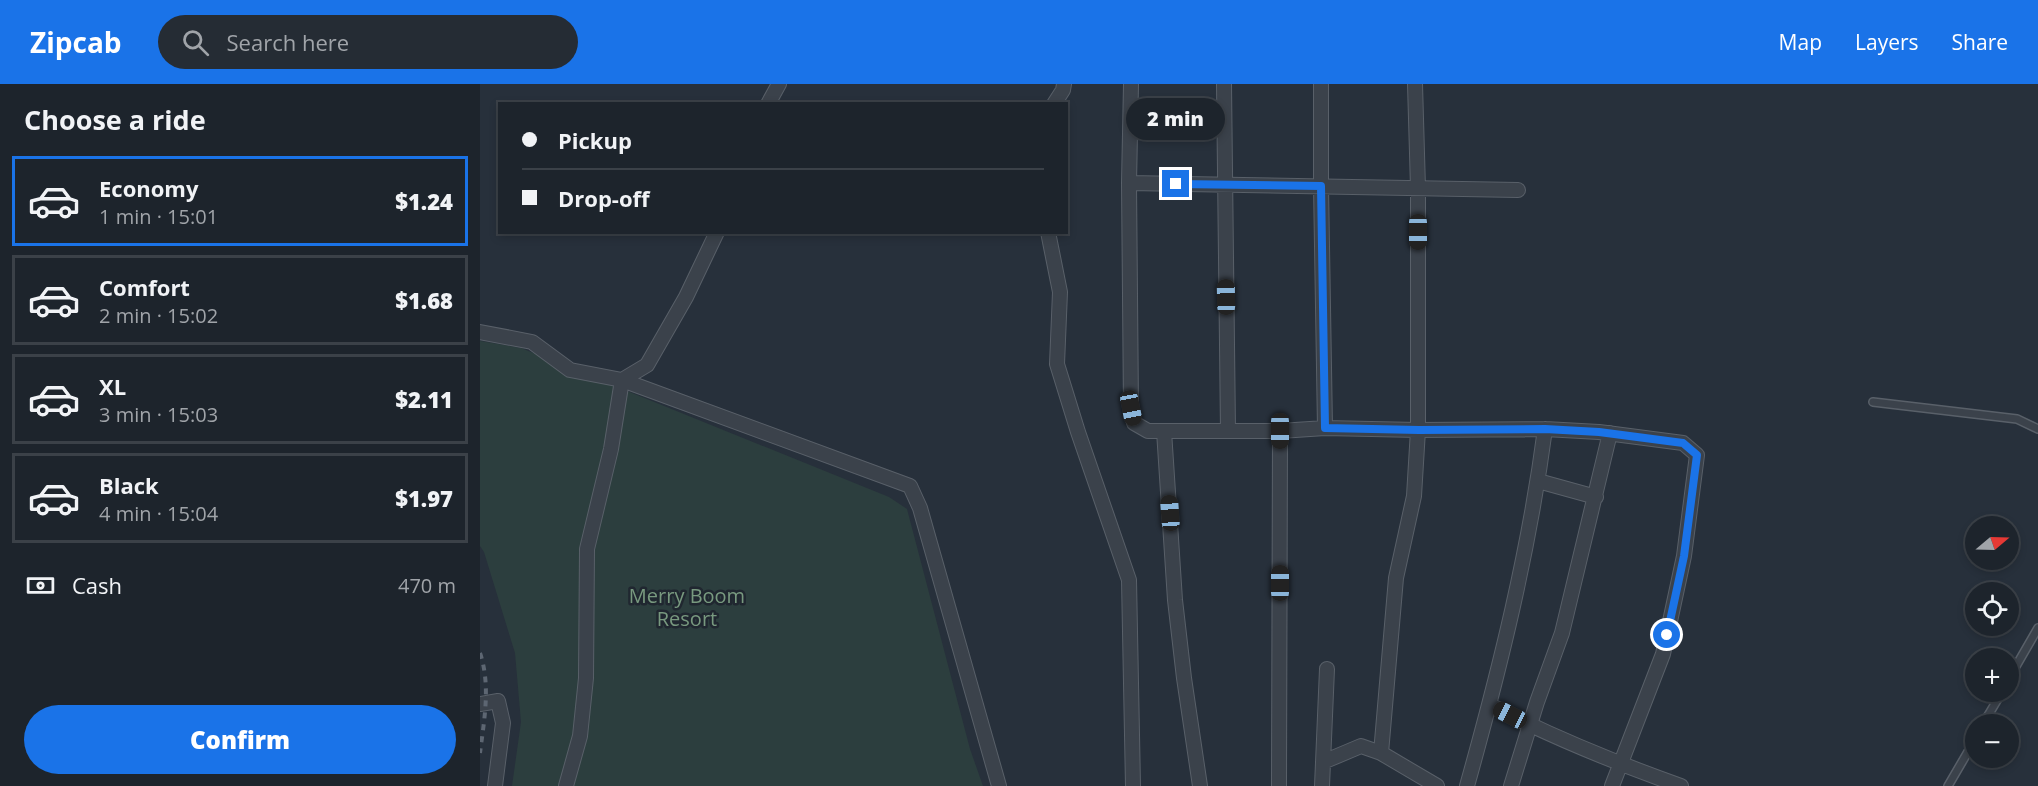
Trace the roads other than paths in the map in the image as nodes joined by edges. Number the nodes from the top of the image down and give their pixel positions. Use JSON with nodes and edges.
{"nodes":[{"id":1,"x":779,"y":84,"type":"edge"},
{"id":2,"x":1064,"y":84,"type":"edge"},
{"id":3,"x":1131,"y":84,"type":"edge"},
{"id":4,"x":1224,"y":84,"type":"edge"},
{"id":5,"x":1322,"y":84,"type":"edge"},
{"id":6,"x":1415,"y":84,"type":"edge"},
{"id":7,"x":769,"y":102,"type":"edge"},
{"id":8,"x":1055,"y":102,"type":"edge"},
{"id":9,"x":1129,"y":183,"type":"junction"},
{"id":10,"x":1224,"y":185,"type":"junction"},
{"id":11,"x":1321,"y":186,"type":"junction"},
{"id":12,"x":1418,"y":188,"type":"junction"},
{"id":13,"x":1518,"y":190,"type":"dead end"},
{"id":14,"x":716,"y":234,"type":"edge"},
{"id":15,"x":1048,"y":234,"type":"edge"},
{"id":16,"x":480,"y":332,"type":"edge"},
{"id":17,"x":622,"y":380,"type":"junction"},
{"id":18,"x":1873,"y":402,"type":"dead end"},
{"id":19,"x":1325,"y":428,"type":"junction"},
{"id":20,"x":1545,"y":429,"type":"junction"},
{"id":21,"x":2038,"y":429,"type":"edge"},
{"id":22,"x":1419,"y":430,"type":"junction"},
{"id":23,"x":1164,"y":431,"type":"junction"},
{"id":24,"x":1228,"y":431,"type":"junction"},
{"id":25,"x":1280,"y":431,"type":"junction"},
{"id":26,"x":1610,"y":433,"type":"junction"},
{"id":27,"x":1538,"y":481,"type":"junction"},
{"id":28,"x":1596,"y":497,"type":"junction"},
{"id":29,"x":2038,"y":628,"type":"edge"},
{"id":30,"x":2019,"y":661,"type":"edge"},
{"id":31,"x":1327,"y":669,"type":"dead end"},
{"id":32,"x":480,"y":704,"type":"edge"},
{"id":33,"x":1490,"y":705,"type":"junction"},
{"id":34,"x":1530,"y":725,"type":"junction"},
{"id":35,"x":1381,"y":753,"type":"junction"},
{"id":36,"x":1965,"y":757,"type":"edge"},
{"id":37,"x":1323,"y":762,"type":"junction"},
{"id":38,"x":1621,"y":765,"type":"junction"},
{"id":39,"x":495,"y":786,"type":"edge"},
{"id":40,"x":566,"y":786,"type":"edge"},
{"id":41,"x":999,"y":786,"type":"edge"},
{"id":42,"x":1133,"y":786,"type":"edge"},
{"id":43,"x":1200,"y":786,"type":"edge"},
{"id":44,"x":1279,"y":786,"type":"edge"},
{"id":45,"x":1322,"y":786,"type":"edge"},
{"id":46,"x":1437,"y":786,"type":"edge"},
{"id":47,"x":1467,"y":786,"type":"edge"},
{"id":48,"x":1511,"y":786,"type":"edge"},
{"id":49,"x":1612,"y":786,"type":"edge"},
{"id":50,"x":1681,"y":786,"type":"edge"},
{"id":51,"x":1948,"y":786,"type":"edge"}],
"edges":[{"from":1,"to":7,"type":"street"},
{"from":2,"to":8,"type":"street"},
{"from":3,"to":9,"type":"street"},
{"from":4,"to":10,"type":"street"},
{"from":5,"to":11,"type":"street"},
{"from":6,"to":12,"type":"street"},
{"from":9,"to":10,"type":"street"},
{"from":9,"to":23,"type":"street"},
{"from":10,"to":11,"type":"street"},
{"from":10,"to":24,"type":"street"},
{"from":11,"to":12,"type":"street"},
{"from":11,"to":19,"type":"street"},
{"from":12,"to":13,"type":"street"},
{"from":12,"to":22,"type":"street"},
{"from":14,"to":17,"type":"street"},
{"from":15,"to":42,"type":"street"},
{"from":16,"to":17,"type":"street"},
{"from":17,"to":40,"type":"street"},
{"from":17,"to":41,"type":"street"},
{"from":18,"to":21,"type":"lane"},
{"from":19,"to":22,"type":"street"},
{"from":19,"to":25,"type":"street"},
{"from":20,"to":22,"type":"street"},
{"from":20,"to":26,"type":"street"},
{"from":20,"to":27,"type":"street"},
{"from":22,"to":35,"type":"street"},
{"from":23,"to":24,"type":"street"},
{"from":23,"to":43,"type":"street"},
{"from":24,"to":25,"type":"street"},
{"from":25,"to":44,"type":"street"},
{"from":26,"to":28,"type":"street"},
{"from":26,"to":38,"type":"street"},
{"from":27,"to":28,"type":"street"},
{"from":27,"to":33,"type":"street"},
{"from":28,"to":34,"type":"street"},
{"from":29,"to":30,"type":"lane"},
{"from":31,"to":37,"type":"street"},
{"from":32,"to":39,"type":"street"},
{"from":33,"to":34,"type":"street"},
{"from":33,"to":47,"type":"street"},
{"from":34,"to":38,"type":"street"},
{"from":34,"to":48,"type":"street"},
{"from":35,"to":37,"type":"street"},
{"from":35,"to":46,"type":"street"},
{"from":36,"to":51,"type":"lane"},
{"from":37,"to":45,"type":"street"},
{"from":38,"to":49,"type":"street"},
{"from":38,"to":50,"type":"street"}]}
